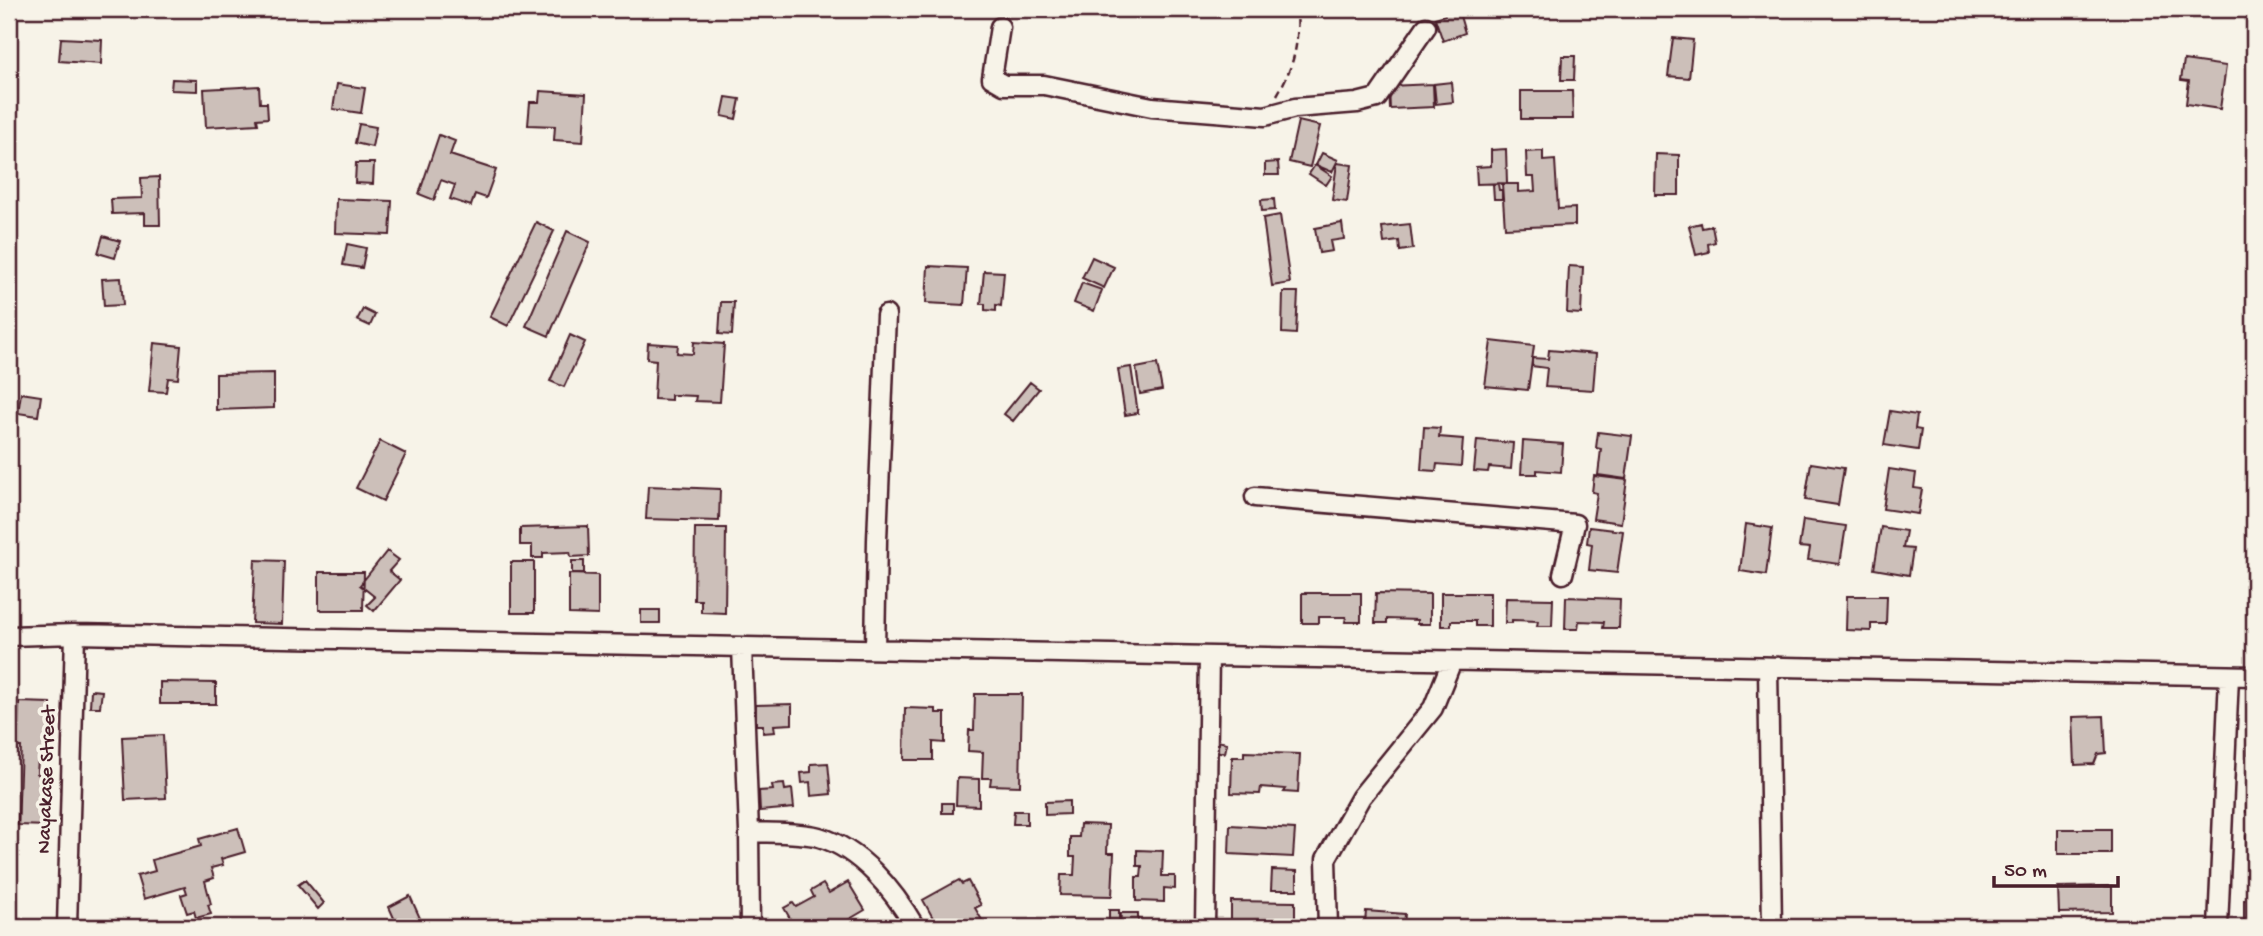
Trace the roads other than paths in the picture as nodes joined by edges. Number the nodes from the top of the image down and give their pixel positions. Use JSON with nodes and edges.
{"nodes":[{"id":1,"x":1000,"y":27,"type":"dead end"},
{"id":2,"x":1426,"y":27,"type":"dead end"},
{"id":3,"x":886,"y":315,"type":"dead end"},
{"id":4,"x":1255,"y":497,"type":"dead end"},
{"id":5,"x":1563,"y":574,"type":"dead end"},
{"id":6,"x":75,"y":634,"type":"junction"},
{"id":7,"x":9,"y":636,"type":"edge"},
{"id":8,"x":742,"y":647,"type":"junction"},
{"id":9,"x":875,"y":649,"type":"junction"},
{"id":10,"x":1209,"y":656,"type":"junction"},
{"id":11,"x":1452,"y":661,"type":"junction"},
{"id":12,"x":1768,"y":667,"type":"junction"},
{"id":13,"x":2229,"y":676,"type":"junction"},
{"id":14,"x":2254,"y":677,"type":"edge"},
{"id":15,"x":749,"y":832,"type":"junction"},
{"id":16,"x":66,"y":927,"type":"edge"},
{"id":17,"x":750,"y":927,"type":"edge"},
{"id":18,"x":915,"y":927,"type":"edge"},
{"id":19,"x":1205,"y":927,"type":"edge"},
{"id":20,"x":1328,"y":927,"type":"edge"},
{"id":21,"x":1772,"y":927,"type":"edge"},
{"id":22,"x":2218,"y":927,"type":"edge"}],
"edges":[{"from":1,"to":2,"type":"street"},
{"from":3,"to":9,"type":"street"},
{"from":4,"to":5,"type":"street"},
{"from":6,"to":7,"type":"street"},
{"from":6,"to":8,"type":"street"},
{"from":6,"to":16,"type":"street","name":"Nayakase Street"},
{"from":8,"to":9,"type":"street"},
{"from":8,"to":15,"type":"street"},
{"from":9,"to":10,"type":"street"},
{"from":10,"to":11,"type":"street"},
{"from":10,"to":19,"type":"street"},
{"from":11,"to":12,"type":"street"},
{"from":11,"to":20,"type":"street"},
{"from":12,"to":13,"type":"street"},
{"from":12,"to":21,"type":"street"},
{"from":13,"to":14,"type":"street"},
{"from":13,"to":22,"type":"street"},
{"from":15,"to":17,"type":"street"},
{"from":15,"to":18,"type":"street"}]}
